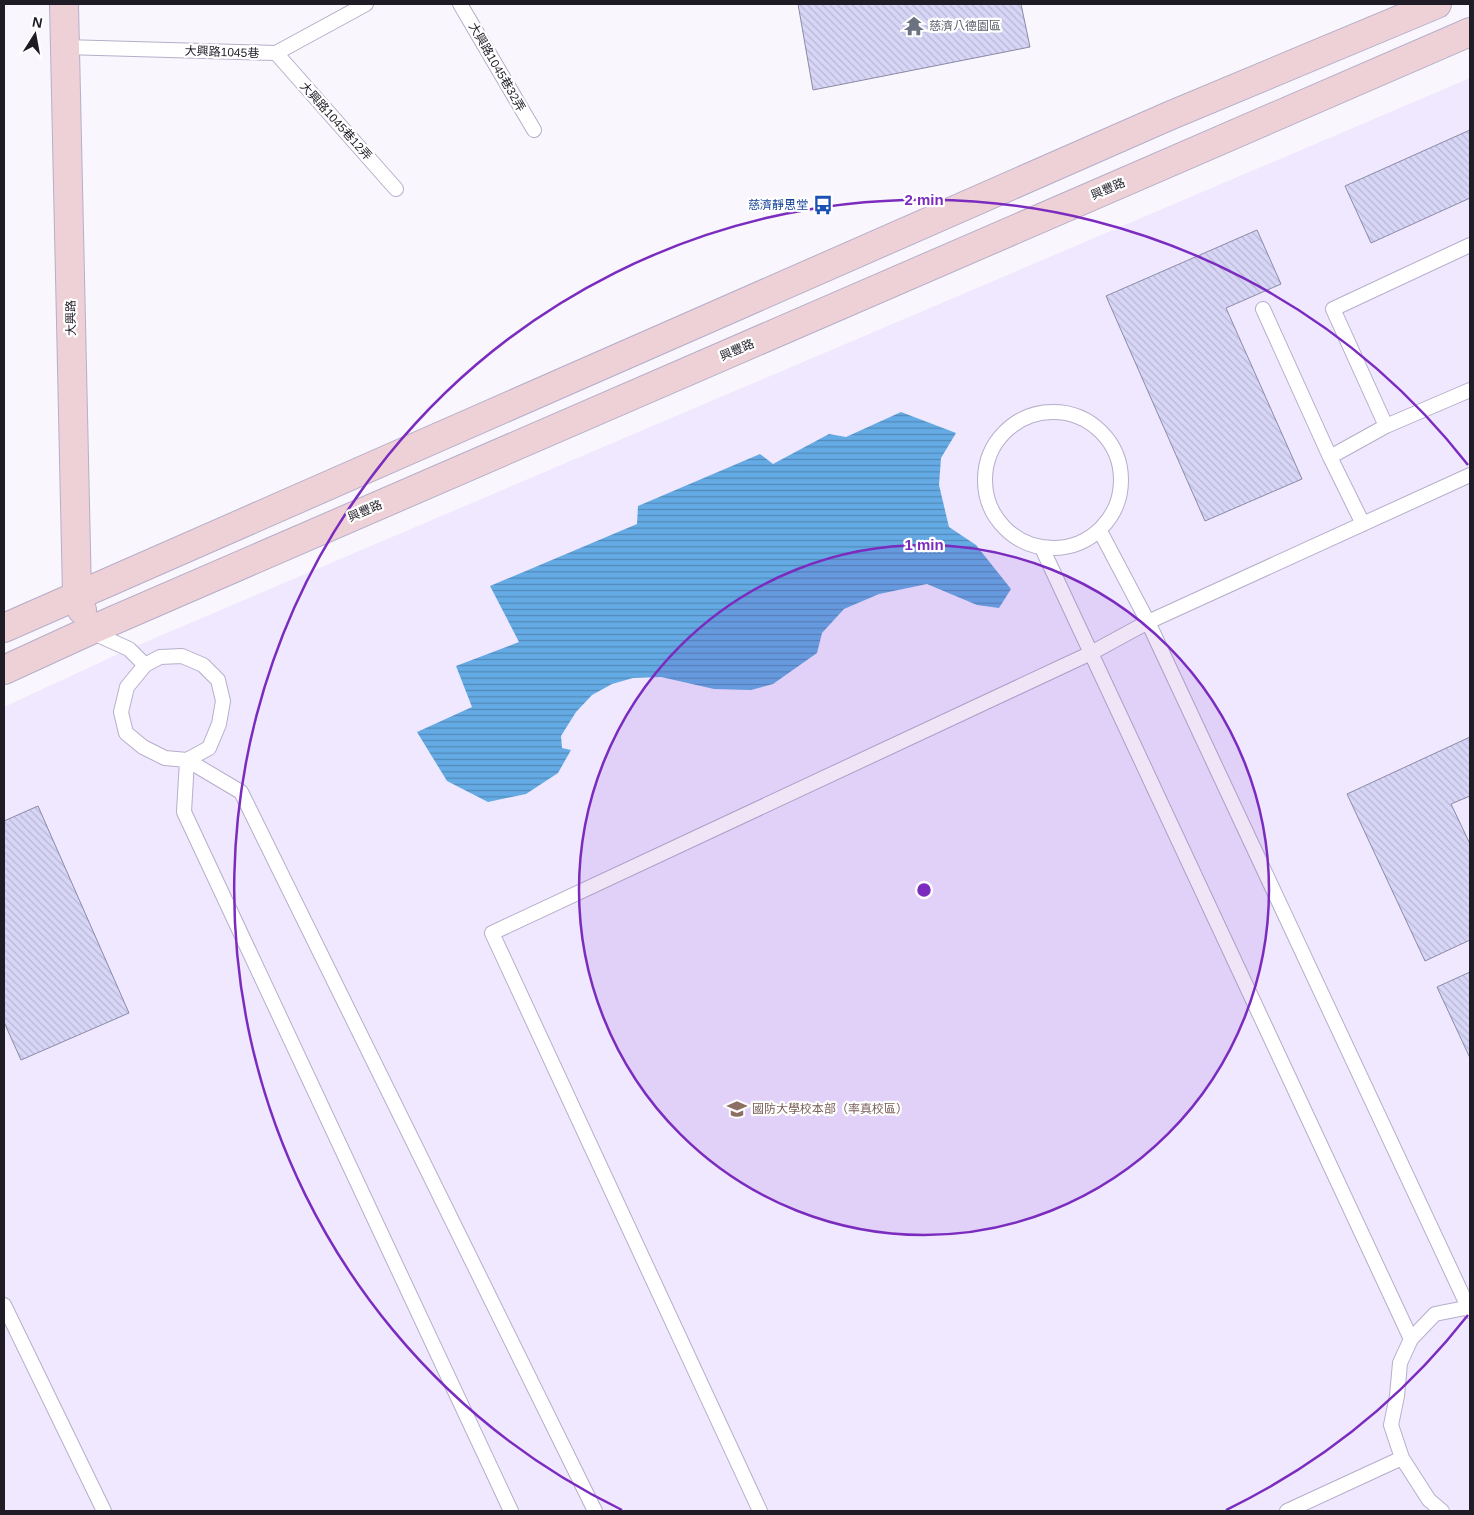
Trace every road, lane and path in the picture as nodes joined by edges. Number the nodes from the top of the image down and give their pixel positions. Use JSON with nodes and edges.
{"nodes":[{"id":1,"x":64,"y":4,"type":"edge"},
{"id":2,"x":366,"y":4,"type":"edge"},
{"id":3,"x":460,"y":4,"type":"edge"},
{"id":4,"x":1438,"y":4,"type":"edge"},
{"id":5,"x":1470,"y":32,"type":"edge"},
{"id":6,"x":64,"y":47,"type":"junction"},
{"id":7,"x":276,"y":53,"type":"junction"},
{"id":8,"x":534,"y":130,"type":"dead end"},
{"id":9,"x":396,"y":188,"type":"dead end"},
{"id":10,"x":978,"y":200,"type":"junction"},
{"id":11,"x":998,"y":237,"type":"junction"},
{"id":12,"x":1470,"y":245,"type":"edge"},
{"id":13,"x":1263,"y":309,"type":"dead end"},
{"id":14,"x":1470,"y":390,"type":"edge"},
{"id":15,"x":1386,"y":426,"type":"junction"},
{"id":16,"x":1330,"y":457,"type":"junction"},
{"id":17,"x":1470,"y":475,"type":"edge"},
{"id":18,"x":1363,"y":524,"type":"junction"},
{"id":19,"x":1100,"y":531,"type":"junction"},
{"id":20,"x":1042,"y":548,"type":"junction"},
{"id":21,"x":77,"y":595,"type":"junction"},
{"id":22,"x":1148,"y":622,"type":"junction"},
{"id":23,"x":4,"y":628,"type":"edge"},
{"id":24,"x":89,"y":631,"type":"junction"},
{"id":25,"x":1091,"y":653,"type":"junction"},
{"id":26,"x":144,"y":665,"type":"junction"},
{"id":27,"x":4,"y":670,"type":"edge"},
{"id":28,"x":187,"y":760,"type":"junction"},
{"id":29,"x":4,"y":1305,"type":"edge"},
{"id":30,"x":1469,"y":1308,"type":"edge"},
{"id":31,"x":1411,"y":1339,"type":"junction"},
{"id":32,"x":1402,"y":1458,"type":"junction"},
{"id":33,"x":104,"y":1511,"type":"edge"},
{"id":34,"x":511,"y":1511,"type":"edge"},
{"id":35,"x":595,"y":1511,"type":"edge"},
{"id":36,"x":760,"y":1511,"type":"edge"},
{"id":37,"x":1287,"y":1511,"type":"edge"},
{"id":38,"x":1442,"y":1511,"type":"edge"}],
"edges":[{"from":1,"to":6,"type":"main road","name":"大興路"},
{"from":2,"to":7,"type":"lane","name":"大興路1045巷"},
{"from":3,"to":8,"type":"lane","name":"大興路1045巷32弄"},
{"from":4,"to":10,"type":"main road"},
{"from":5,"to":11,"type":"main road","name":"興豐路"},
{"from":6,"to":7,"type":"lane","name":"大興路1045巷"},
{"from":6,"to":21,"type":"main road","name":"大興路"},
{"from":7,"to":9,"type":"lane","name":"大興路1045巷12弄"},
{"from":10,"to":11,"type":"main road"},
{"from":10,"to":21,"type":"main road"},
{"from":11,"to":24,"type":"main road","name":"興豐路"},
{"from":12,"to":15,"type":"lane"},
{"from":13,"to":16,"type":"lane"},
{"from":14,"to":15,"type":"lane"},
{"from":15,"to":16,"type":"lane"},
{"from":16,"to":18,"type":"lane"},
{"from":17,"to":18,"type":"lane"},
{"from":18,"to":22,"type":"lane"},
{"from":19,"to":20,"type":"lane"},
{"from":19,"to":20,"type":"lane"},
{"from":19,"to":22,"type":"lane"},
{"from":20,"to":25,"type":"lane"},
{"from":21,"to":23,"type":"main road"},
{"from":21,"to":24,"type":"main road","name":"大興路"},
{"from":22,"to":25,"type":"lane"},
{"from":22,"to":30,"type":"lane"},
{"from":24,"to":26,"type":"lane"},
{"from":24,"to":27,"type":"main road","name":"興豐路"},
{"from":25,"to":31,"type":"lane"},
{"from":25,"to":36,"type":"lane"},
{"from":26,"to":28,"type":"lane"},
{"from":26,"to":28,"type":"lane"},
{"from":28,"to":34,"type":"lane"},
{"from":28,"to":35,"type":"lane"},
{"from":29,"to":33,"type":"lane"},
{"from":30,"to":31,"type":"lane"},
{"from":31,"to":32,"type":"lane"},
{"from":32,"to":37,"type":"lane"},
{"from":32,"to":38,"type":"lane"}]}
